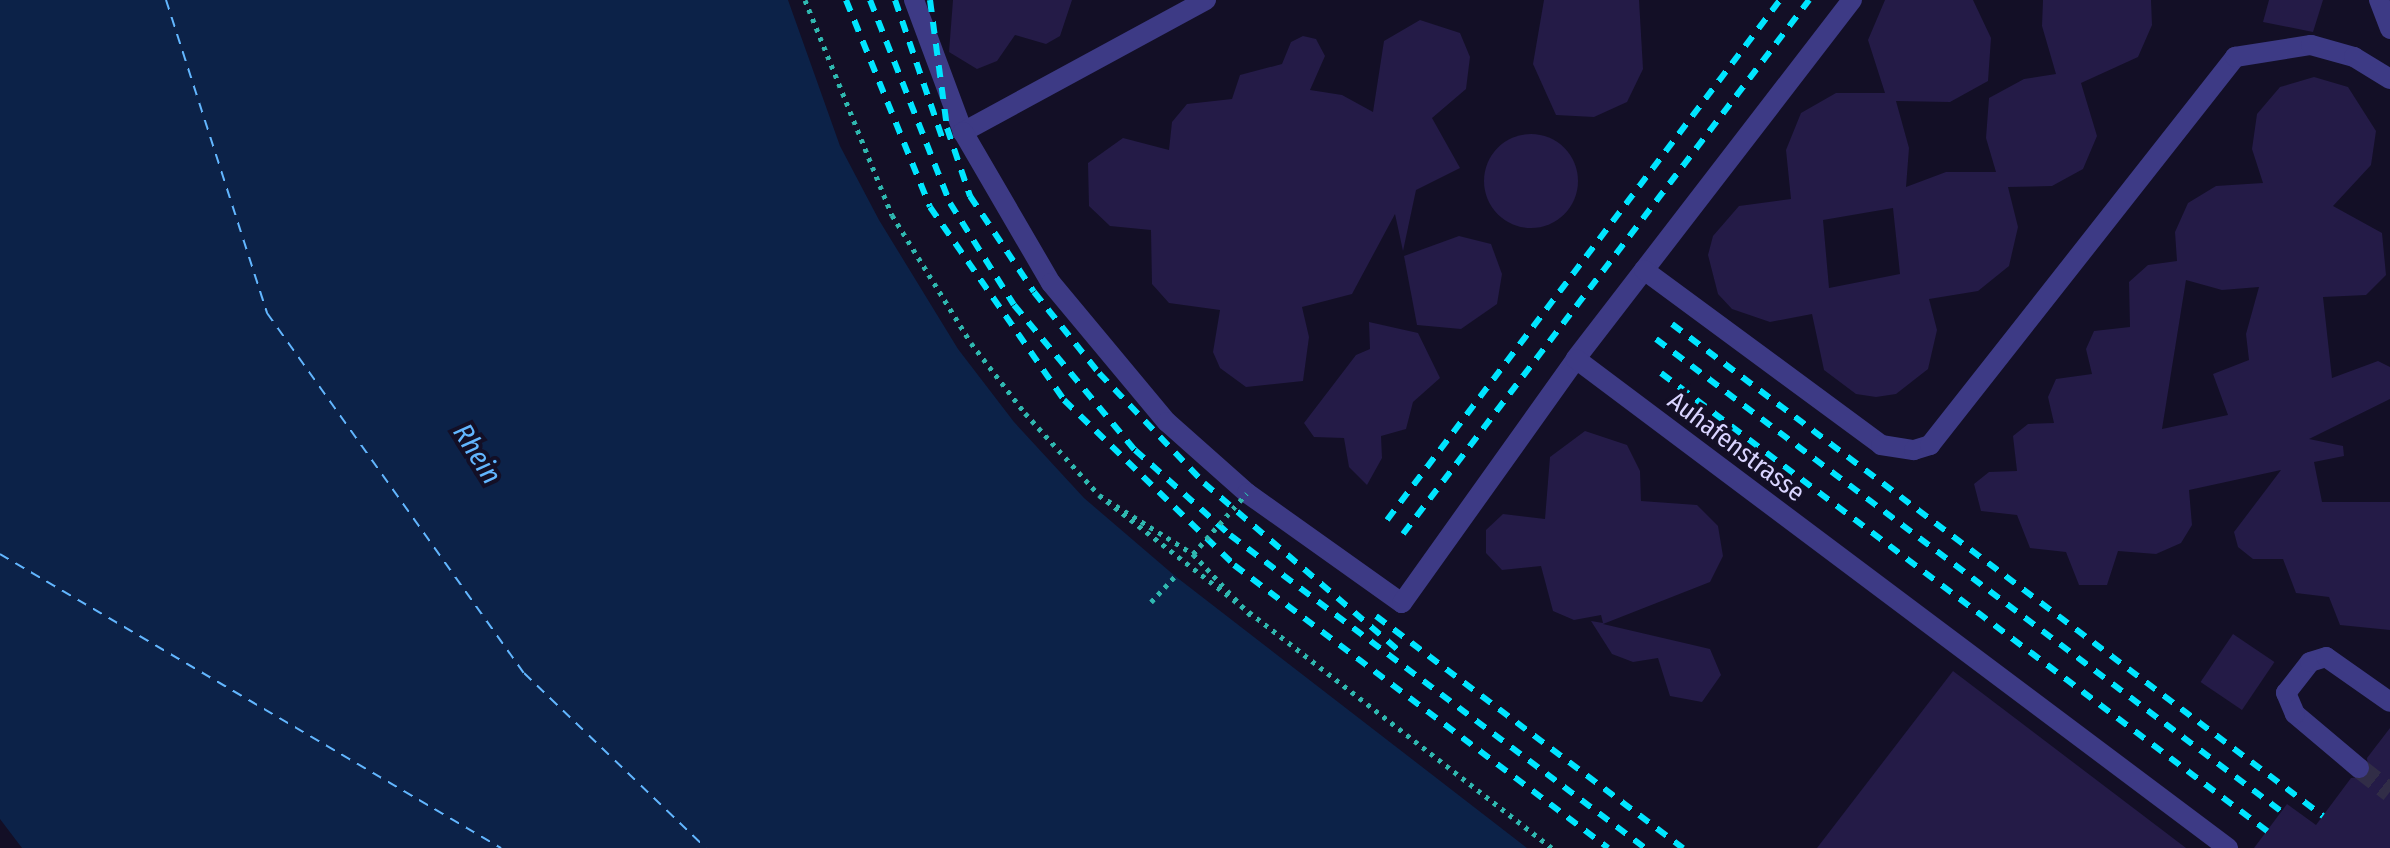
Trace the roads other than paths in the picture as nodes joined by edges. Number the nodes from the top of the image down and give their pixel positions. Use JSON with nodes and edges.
{"nodes":[{"id":1,"x":914,"y":0,"type":"edge"},
{"id":2,"x":1206,"y":0,"type":"edge"},
{"id":3,"x":1852,"y":0,"type":"edge"},
{"id":4,"x":2379,"y":0,"type":"edge"},
{"id":5,"x":2390,"y":29,"type":"edge"},
{"id":6,"x":2390,"y":79,"type":"edge"},
{"id":7,"x":963,"y":132,"type":"junction"},
{"id":8,"x":1644,"y":270,"type":"junction"},
{"id":9,"x":1576,"y":359,"type":"junction"},
{"id":10,"x":2390,"y":702,"type":"edge"},
{"id":11,"x":2359,"y":768,"type":"tunnel mouth"},
{"id":12,"x":2228,"y":848,"type":"edge"}],
"edges":[{"from":1,"to":7,"type":"street"},
{"from":2,"to":7,"type":"street"},
{"from":3,"to":8,"type":"street"},
{"from":4,"to":5,"type":"street"},
{"from":6,"to":8,"type":"street"},
{"from":7,"to":9,"type":"street"},
{"from":8,"to":9,"type":"street"},
{"from":9,"to":12,"type":"street","name":"Auhafenstrasse"},
{"from":10,"to":11,"type":"street"}]}
